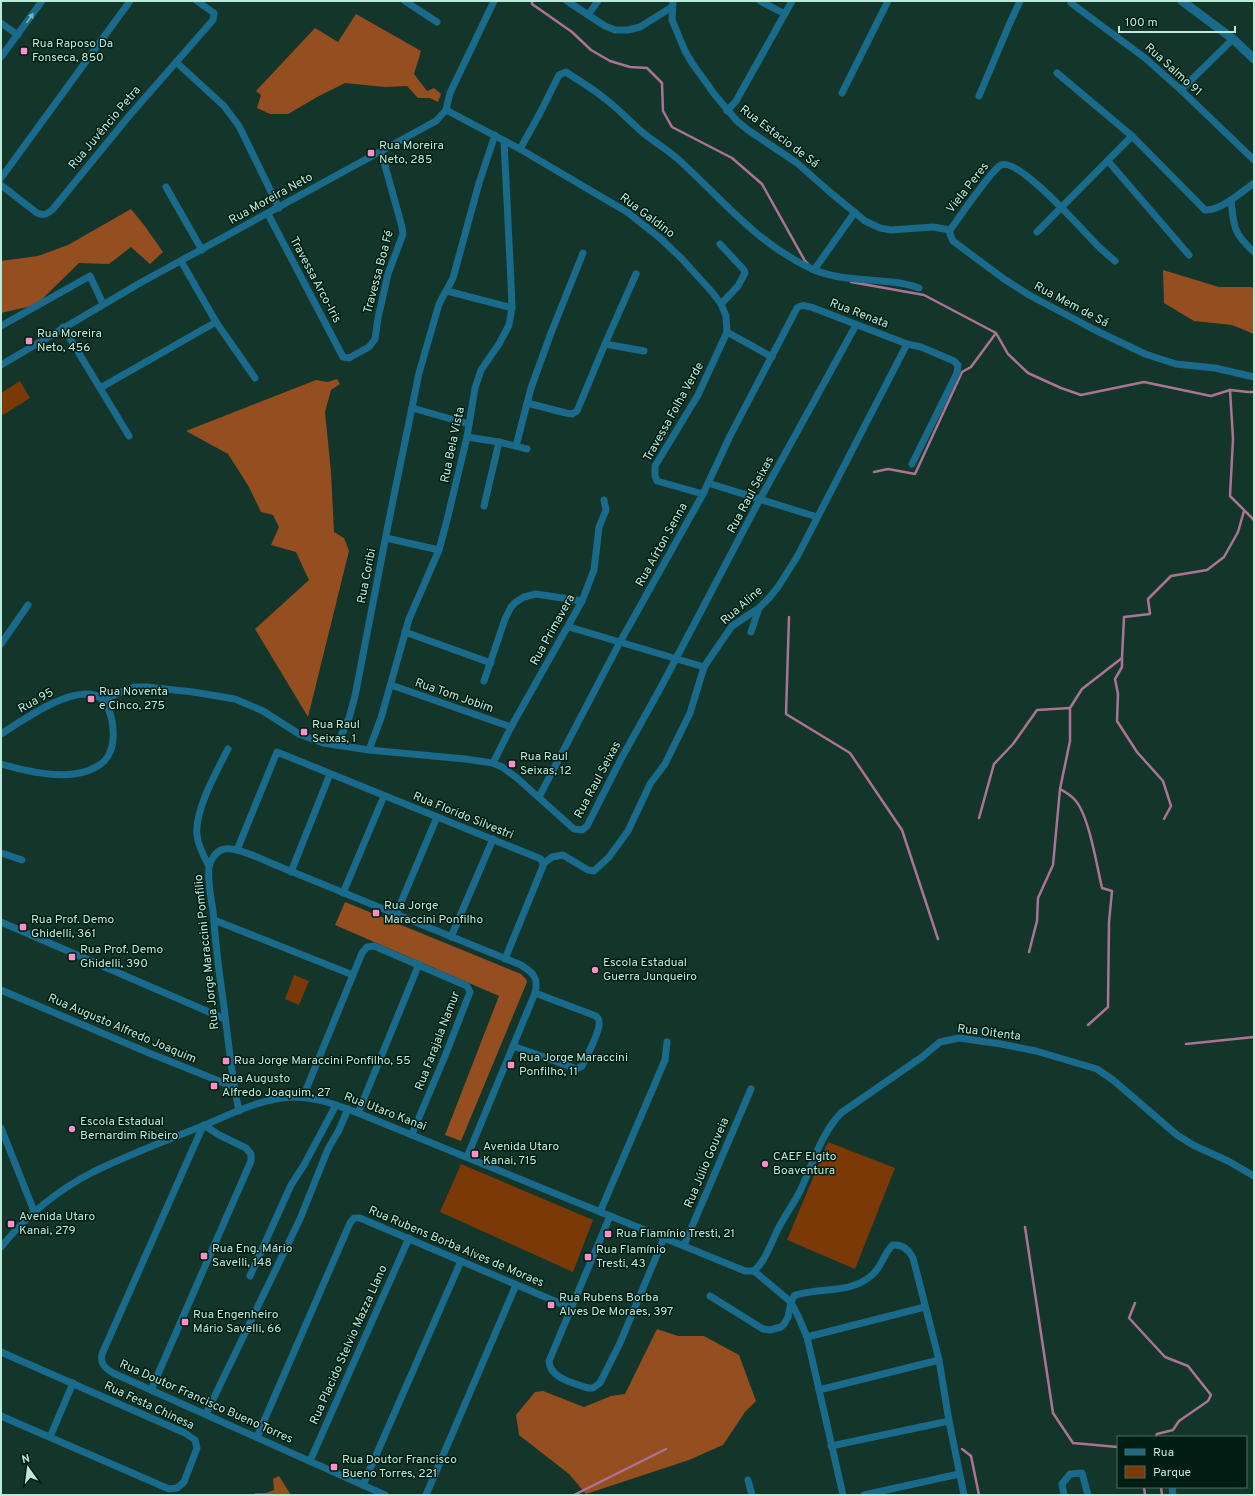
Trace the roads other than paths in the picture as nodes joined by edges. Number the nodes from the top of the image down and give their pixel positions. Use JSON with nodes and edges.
{"nodes":[{"id":1,"x":42,"y":1,"type":"edge"},
{"id":2,"x":130,"y":1,"type":"edge"},
{"id":3,"x":197,"y":1,"type":"edge"},
{"id":4,"x":405,"y":1,"type":"edge"},
{"id":5,"x":494,"y":1,"type":"edge"},
{"id":6,"x":567,"y":1,"type":"edge"},
{"id":7,"x":598,"y":1,"type":"edge"},
{"id":8,"x":760,"y":1,"type":"edge"},
{"id":9,"x":792,"y":1,"type":"edge"},
{"id":10,"x":888,"y":1,"type":"edge"},
{"id":11,"x":1020,"y":1,"type":"edge"},
{"id":12,"x":1182,"y":1,"type":"edge"},
{"id":13,"x":1071,"y":3,"type":"dead end"},
{"id":14,"x":672,"y":4,"type":"edge"},
{"id":15,"x":785,"y":14,"type":"junction"},
{"id":16,"x":588,"y":15,"type":"junction"},
{"id":17,"x":437,"y":22,"type":"dead end"},
{"id":18,"x":1,"y":23,"type":"edge"},
{"id":19,"x":18,"y":35,"type":"junction"},
{"id":20,"x":1233,"y":39,"type":"junction"},
{"id":21,"x":1,"y":58,"type":"edge"},
{"id":22,"x":1254,"y":58,"type":"edge"},
{"id":23,"x":176,"y":62,"type":"junction"},
{"id":24,"x":1057,"y":73,"type":"dead end"},
{"id":25,"x":1181,"y":90,"type":"junction"},
{"id":26,"x":842,"y":93,"type":"dead end"},
{"id":27,"x":980,"y":96,"type":"dead end"},
{"id":28,"x":446,"y":110,"type":"junction"},
{"id":29,"x":728,"y":111,"type":"junction"},
{"id":30,"x":495,"y":135,"type":"junction"},
{"id":31,"x":1132,"y":136,"type":"junction"},
{"id":32,"x":504,"y":141,"type":"junction"},
{"id":33,"x":520,"y":149,"type":"junction"},
{"id":34,"x":381,"y":151,"type":"junction"},
{"id":35,"x":1254,"y":160,"type":"edge"},
{"id":36,"x":1108,"y":161,"type":"junction"},
{"id":37,"x":1,"y":178,"type":"edge"},
{"id":38,"x":1254,"y":183,"type":"edge"},
{"id":39,"x":1,"y":185,"type":"edge"},
{"id":40,"x":166,"y":188,"type":"dead end"},
{"id":41,"x":1231,"y":200,"type":"junction"},
{"id":42,"x":1062,"y":207,"type":"junction"},
{"id":43,"x":279,"y":208,"type":"junction"},
{"id":44,"x":855,"y":212,"type":"junction"},
{"id":45,"x":268,"y":214,"type":"junction"},
{"id":46,"x":950,"y":230,"type":"junction"},
{"id":47,"x":1037,"y":232,"type":"dead end"},
{"id":48,"x":720,"y":244,"type":"dead end"},
{"id":49,"x":202,"y":250,"type":"junction"},
{"id":50,"x":1254,"y":252,"type":"edge"},
{"id":51,"x":583,"y":253,"type":"dead end"},
{"id":52,"x":1189,"y":256,"type":"dead end"},
{"id":53,"x":181,"y":261,"type":"junction"},
{"id":54,"x":1115,"y":261,"type":"dead end"},
{"id":55,"x":814,"y":270,"type":"junction"},
{"id":56,"x":636,"y":274,"type":"dead end"},
{"id":57,"x":919,"y":288,"type":"dead end"},
{"id":58,"x":447,"y":291,"type":"junction"},
{"id":59,"x":103,"y":304,"type":"junction"},
{"id":60,"x":721,"y":304,"type":"junction"},
{"id":61,"x":803,"y":305,"type":"joint"},
{"id":62,"x":512,"y":308,"type":"junction"},
{"id":63,"x":216,"y":322,"type":"junction"},
{"id":64,"x":856,"y":325,"type":"junction"},
{"id":65,"x":1,"y":326,"type":"edge"},
{"id":66,"x":63,"y":328,"type":"junction"},
{"id":67,"x":727,"y":332,"type":"junction"},
{"id":68,"x":605,"y":344,"type":"junction"},
{"id":69,"x":907,"y":344,"type":"junction"},
{"id":70,"x":644,"y":351,"type":"dead end"},
{"id":71,"x":1,"y":355,"type":"edge"},
{"id":72,"x":343,"y":357,"type":"joint"},
{"id":73,"x":772,"y":357,"type":"junction"},
{"id":74,"x":3,"y":364,"type":"edge"},
{"id":75,"x":1254,"y":377,"type":"edge"},
{"id":76,"x":255,"y":378,"type":"dead end"},
{"id":77,"x":100,"y":388,"type":"junction"},
{"id":78,"x":528,"y":403,"type":"junction"},
{"id":79,"x":412,"y":408,"type":"junction"},
{"id":80,"x":469,"y":424,"type":"junction"},
{"id":81,"x":129,"y":436,"type":"dead end"},
{"id":82,"x":467,"y":437,"type":"junction"},
{"id":83,"x":499,"y":442,"type":"junction"},
{"id":84,"x":516,"y":446,"type":"junction"},
{"id":85,"x":527,"y":449,"type":"dead end"},
{"id":86,"x":912,"y":464,"type":"dead end"},
{"id":87,"x":708,"y":483,"type":"junction"},
{"id":88,"x":703,"y":494,"type":"junction"},
{"id":89,"x":760,"y":499,"type":"junction"},
{"id":90,"x":604,"y":500,"type":"dead end"},
{"id":91,"x":484,"y":506,"type":"dead end"},
{"id":92,"x":817,"y":516,"type":"junction"},
{"id":93,"x":386,"y":538,"type":"junction"},
{"id":94,"x":439,"y":550,"type":"junction"},
{"id":95,"x":582,"y":601,"type":"junction"},
{"id":96,"x":28,"y":605,"type":"dead end"},
{"id":97,"x":759,"y":608,"type":"junction"},
{"id":98,"x":568,"y":627,"type":"junction"},
{"id":99,"x":405,"y":632,"type":"junction"},
{"id":100,"x":751,"y":632,"type":"dead end"},
{"id":101,"x":620,"y":642,"type":"junction"},
{"id":102,"x":1,"y":644,"type":"edge"},
{"id":103,"x":675,"y":660,"type":"junction"},
{"id":104,"x":491,"y":662,"type":"junction"},
{"id":105,"x":704,"y":667,"type":"junction"},
{"id":106,"x":484,"y":681,"type":"dead end"},
{"id":107,"x":391,"y":686,"type":"junction"},
{"id":108,"x":102,"y":700,"type":"junction"},
{"id":109,"x":511,"y":727,"type":"junction"},
{"id":110,"x":1,"y":734,"type":"edge"},
{"id":111,"x":337,"y":746,"type":"junction"},
{"id":112,"x":228,"y":749,"type":"dead end"},
{"id":113,"x":270,"y":749,"type":"dead end"},
{"id":114,"x":369,"y":750,"type":"junction"},
{"id":115,"x":277,"y":752,"type":"junction"},
{"id":116,"x":493,"y":763,"type":"junction"},
{"id":117,"x":1,"y":764,"type":"edge"},
{"id":118,"x":330,"y":774,"type":"junction"},
{"id":119,"x":384,"y":796,"type":"junction"},
{"id":120,"x":539,"y":797,"type":"junction"},
{"id":121,"x":437,"y":817,"type":"junction"},
{"id":122,"x":493,"y":839,"type":"junction"},
{"id":123,"x":237,"y":850,"type":"junction"},
{"id":124,"x":1,"y":853,"type":"edge"},
{"id":125,"x":22,"y":860,"type":"dead end"},
{"id":126,"x":543,"y":864,"type":"junction"},
{"id":127,"x":209,"y":866,"type":"junction"},
{"id":128,"x":291,"y":872,"type":"junction"},
{"id":129,"x":343,"y":893,"type":"junction"},
{"id":130,"x":396,"y":914,"type":"junction"},
{"id":131,"x":214,"y":920,"type":"junction"},
{"id":132,"x":1,"y":922,"type":"edge"},
{"id":133,"x":451,"y":937,"type":"junction"},
{"id":134,"x":505,"y":959,"type":"junction"},
{"id":135,"x":419,"y":964,"type":"junction"},
{"id":136,"x":353,"y":975,"type":"junction"},
{"id":137,"x":1,"y":990,"type":"edge"},
{"id":138,"x":535,"y":993,"type":"junction"},
{"id":139,"x":225,"y":1019,"type":"junction"},
{"id":140,"x":667,"y":1042,"type":"dead end"},
{"id":141,"x":512,"y":1046,"type":"junction"},
{"id":142,"x":234,"y":1087,"type":"junction"},
{"id":143,"x":750,"y":1089,"type":"dead end"},
{"id":144,"x":303,"y":1097,"type":"junction"},
{"id":145,"x":336,"y":1105,"type":"junction"},
{"id":146,"x":348,"y":1109,"type":"junction"},
{"id":147,"x":239,"y":1111,"type":"junction"},
{"id":148,"x":358,"y":1113,"type":"junction"},
{"id":149,"x":203,"y":1125,"type":"junction"},
{"id":150,"x":1,"y":1128,"type":"edge"},
{"id":151,"x":412,"y":1134,"type":"junction"},
{"id":152,"x":467,"y":1157,"type":"junction"},
{"id":153,"x":1254,"y":1176,"type":"edge"},
{"id":154,"x":34,"y":1211,"type":"junction"},
{"id":155,"x":600,"y":1212,"type":"junction"},
{"id":156,"x":610,"y":1216,"type":"junction"},
{"id":157,"x":409,"y":1238,"type":"junction"},
{"id":158,"x":664,"y":1238,"type":"junction"},
{"id":159,"x":684,"y":1245,"type":"junction"},
{"id":160,"x":1,"y":1247,"type":"edge"},
{"id":161,"x":461,"y":1261,"type":"junction"},
{"id":162,"x":754,"y":1271,"type":"junction"},
{"id":163,"x":250,"y":1276,"type":"dead end"},
{"id":164,"x":516,"y":1285,"type":"junction"},
{"id":165,"x":710,"y":1296,"type":"dead end"},
{"id":166,"x":791,"y":1302,"type":"junction"},
{"id":167,"x":925,"y":1307,"type":"junction"},
{"id":168,"x":571,"y":1308,"type":"junction"},
{"id":169,"x":807,"y":1337,"type":"junction"},
{"id":170,"x":1,"y":1352,"type":"edge"},
{"id":171,"x":940,"y":1360,"type":"junction"},
{"id":172,"x":74,"y":1383,"type":"junction"},
{"id":173,"x":151,"y":1390,"type":"junction"},
{"id":174,"x":819,"y":1390,"type":"junction"},
{"id":175,"x":206,"y":1414,"type":"junction"},
{"id":176,"x":1,"y":1416,"type":"edge"},
{"id":177,"x":949,"y":1421,"type":"junction"},
{"id":178,"x":256,"y":1436,"type":"junction"},
{"id":179,"x":50,"y":1437,"type":"junction"},
{"id":180,"x":832,"y":1446,"type":"junction"},
{"id":181,"x":310,"y":1461,"type":"junction"},
{"id":182,"x":959,"y":1474,"type":"junction"},
{"id":183,"x":748,"y":1480,"type":"dead end"},
{"id":184,"x":363,"y":1485,"type":"junction"},
{"id":185,"x":385,"y":1495,"type":"edge"},
{"id":186,"x":426,"y":1495,"type":"edge"},
{"id":187,"x":752,"y":1495,"type":"edge"},
{"id":188,"x":843,"y":1495,"type":"edge"},
{"id":189,"x":864,"y":1495,"type":"edge"},
{"id":190,"x":964,"y":1495,"type":"edge"},
{"id":191,"x":1064,"y":1495,"type":"edge"},
{"id":192,"x":1088,"y":1495,"type":"edge"}],
"edges":[{"from":19,"to":1,"type":"street","one_way":true},
{"from":2,"to":37,"type":"street"},
{"from":3,"to":23,"type":"street","name":"Rua Juvêncio Petra"},
{"from":4,"to":17,"type":"street"},
{"from":5,"to":28,"type":"street"},
{"from":6,"to":16,"type":"street"},
{"from":7,"to":16,"type":"street"},
{"from":8,"to":15,"type":"street"},
{"from":9,"to":15,"type":"street"},
{"from":10,"to":26,"type":"street"},
{"from":11,"to":27,"type":"street"},
{"from":12,"to":20,"type":"street"},
{"from":13,"to":25,"type":"street","name":"Rua Salmo 91"},
{"from":14,"to":16,"type":"street"},
{"from":14,"to":29,"type":"street","name":"Rua Estacio de Sá"},
{"from":15,"to":29,"type":"street"},
{"from":18,"to":19,"type":"street"},
{"from":19,"to":21,"type":"street"},
{"from":20,"to":22,"type":"street"},
{"from":20,"to":25,"type":"street"},
{"from":23,"to":39,"type":"street","name":"Rua Juvêncio Petra"},
{"from":23,"to":43,"type":"street"},
{"from":24,"to":31,"type":"street"},
{"from":25,"to":35,"type":"street","name":"Rua Salmo 91"},
{"from":28,"to":30,"type":"street","name":"Rua Galdino"},
{"from":28,"to":34,"type":"street","name":"Rua Moreira Neto"},
{"from":29,"to":44,"type":"street","name":"Rua Estacio de Sá"},
{"from":30,"to":32,"type":"street","name":"Rua Galdino"},
{"from":30,"to":58,"type":"street","name":"Rua Coribi"},
{"from":31,"to":36,"type":"street"},
{"from":31,"to":41,"type":"street"},
{"from":32,"to":33,"type":"street","name":"Rua Galdino"},
{"from":32,"to":62,"type":"street","name":"Rua Bela Vista"},
{"from":33,"to":55,"type":"street"},
{"from":33,"to":60,"type":"street","name":"Rua Galdino"},
{"from":34,"to":43,"type":"street","name":"Rua Moreira Neto"},
{"from":34,"to":72,"type":"street","name":"Travessa Boa Fé"},
{"from":36,"to":42,"type":"street"},
{"from":36,"to":52,"type":"street"},
{"from":38,"to":41,"type":"street"},
{"from":40,"to":49,"type":"street"},
{"from":41,"to":50,"type":"street"},
{"from":42,"to":46,"type":"street","name":"Viela Peres"},
{"from":42,"to":47,"type":"street"},
{"from":42,"to":54,"type":"street"},
{"from":43,"to":45,"type":"street","name":"Rua Moreira Neto"},
{"from":44,"to":46,"type":"street","name":"Rua Estacio de Sá"},
{"from":44,"to":55,"type":"street"},
{"from":45,"to":49,"type":"street","name":"Rua Moreira Neto"},
{"from":45,"to":72,"type":"street","name":"Travessa Arco-Iris"},
{"from":46,"to":75,"type":"street","name":"Rua Mem de Sá"},
{"from":48,"to":60,"type":"street"},
{"from":49,"to":53,"type":"street","name":"Rua Moreira Neto"},
{"from":51,"to":78,"type":"street"},
{"from":53,"to":59,"type":"street","name":"Rua Moreira Neto"},
{"from":53,"to":63,"type":"street"},
{"from":55,"to":57,"type":"street"},
{"from":56,"to":68,"type":"street"},
{"from":58,"to":62,"type":"street"},
{"from":58,"to":79,"type":"street","name":"Rua Coribi"},
{"from":59,"to":65,"type":"street"},
{"from":59,"to":66,"type":"street","name":"Rua Moreira Neto"},
{"from":60,"to":67,"type":"street","name":"Rua Galdino"},
{"from":61,"to":64,"type":"street","name":"Rua Renata"},
{"from":61,"to":73,"type":"street","name":"Rua Aírton Senna"},
{"from":62,"to":80,"type":"street","name":"Rua Bela Vista"},
{"from":63,"to":76,"type":"street"},
{"from":63,"to":77,"type":"street"},
{"from":64,"to":69,"type":"street","name":"Rua Renata"},
{"from":64,"to":89,"type":"street","name":"Rua Raul Seixas"},
{"from":66,"to":74,"type":"street","name":"Rua Moreira Neto"},
{"from":66,"to":77,"type":"street"},
{"from":67,"to":73,"type":"street"},
{"from":67,"to":88,"type":"street","name":"Travessa Folha Verde"},
{"from":68,"to":70,"type":"street"},
{"from":68,"to":78,"type":"street"},
{"from":69,"to":86,"type":"street","name":"Rua Renata"},
{"from":69,"to":92,"type":"street","name":"Rua Aline"},
{"from":71,"to":74,"type":"street"},
{"from":73,"to":87,"type":"street","name":"Rua Aírton Senna"},
{"from":77,"to":81,"type":"street"},
{"from":78,"to":84,"type":"street"},
{"from":79,"to":80,"type":"street"},
{"from":79,"to":93,"type":"street","name":"Rua Coribi"},
{"from":80,"to":82,"type":"street","name":"Rua Bela Vista"},
{"from":82,"to":83,"type":"street"},
{"from":82,"to":94,"type":"street","name":"Rua Bela Vista"},
{"from":83,"to":84,"type":"street"},
{"from":83,"to":91,"type":"street"},
{"from":84,"to":85,"type":"street"},
{"from":87,"to":88,"type":"street","name":"Rua Aírton Senna"},
{"from":87,"to":89,"type":"street"},
{"from":88,"to":101,"type":"street","name":"Rua Aírton Senna"},
{"from":89,"to":92,"type":"street"},
{"from":89,"to":103,"type":"street","name":"Rua Raul Seixas"},
{"from":90,"to":95,"type":"street","name":"Rua Primavera"},
{"from":92,"to":97,"type":"street","name":"Rua Aline"},
{"from":93,"to":94,"type":"street"},
{"from":93,"to":111,"type":"street","name":"Rua Coribi"},
{"from":94,"to":99,"type":"street","name":"Rua Bela Vista"},
{"from":95,"to":98,"type":"street","name":"Rua Primavera"},
{"from":95,"to":104,"type":"street"},
{"from":96,"to":102,"type":"street"},
{"from":97,"to":100,"type":"street"},
{"from":97,"to":105,"type":"street","name":"Rua Aline"},
{"from":98,"to":101,"type":"street"},
{"from":98,"to":109,"type":"street","name":"Rua Primavera"},
{"from":99,"to":104,"type":"street"},
{"from":99,"to":107,"type":"street","name":"Rua Bela Vista"},
{"from":101,"to":103,"type":"street"},
{"from":101,"to":120,"type":"street","name":"Rua Aírton Senna"},
{"from":103,"to":105,"type":"street"},
{"from":103,"to":120,"type":"street","name":"Rua Raul Seixas"},
{"from":104,"to":106,"type":"street"},
{"from":105,"to":126,"type":"street","name":"Rua Aline"},
{"from":107,"to":109,"type":"street","name":"Rua Tom Jobim"},
{"from":107,"to":114,"type":"street","name":"Rua Bela Vista"},
{"from":108,"to":110,"type":"street","name":"Rua 95"},
{"from":108,"to":111,"type":"street","name":"Rua Raul Seixas"},
{"from":108,"to":117,"type":"street"},
{"from":109,"to":116,"type":"street","name":"Rua Primavera"},
{"from":111,"to":114,"type":"street","name":"Rua Raul Seixas"},
{"from":112,"to":127,"type":"street"},
{"from":113,"to":115,"type":"street","name":"Rua Florido Silvestri"},
{"from":114,"to":116,"type":"street","name":"Rua Raul Seixas"},
{"from":115,"to":118,"type":"street","name":"Rua Florido Silvestri"},
{"from":115,"to":123,"type":"street"},
{"from":116,"to":120,"type":"street","name":"Rua Raul Seixas"},
{"from":118,"to":119,"type":"street","name":"Rua Florido Silvestri"},
{"from":118,"to":128,"type":"street"},
{"from":119,"to":121,"type":"street","name":"Rua Florido Silvestri"},
{"from":119,"to":129,"type":"street"},
{"from":121,"to":122,"type":"street","name":"Rua Florido Silvestri"},
{"from":121,"to":130,"type":"street"},
{"from":122,"to":126,"type":"street","name":"Rua Florido Silvestri"},
{"from":122,"to":133,"type":"street"},
{"from":123,"to":127,"type":"street","name":"Rua Jorge Maraccini Pomfilio"},
{"from":123,"to":128,"type":"street","name":"Rua Jorge Maraccini Pomfilio"},
{"from":124,"to":125,"type":"street"},
{"from":126,"to":134,"type":"street"},
{"from":127,"to":131,"type":"street","name":"Rua Jorge Maraccini Pomfilio"},
{"from":128,"to":129,"type":"street","name":"Rua Jorge Maraccini Pomfilio"},
{"from":129,"to":130,"type":"street","name":"Rua Jorge Maraccini Pomfilio"},
{"from":130,"to":133,"type":"street","name":"Rua Jorge Maraccini Pomfilio"},
{"from":131,"to":136,"type":"street"},
{"from":131,"to":139,"type":"street","name":"Rua Jorge Maraccini Pomfilio"},
{"from":132,"to":139,"type":"street"},
{"from":133,"to":134,"type":"street","name":"Rua Jorge Maraccini Pomfilio"},
{"from":134,"to":138,"type":"street","name":"Rua Jorge Maraccini Pomfilio"},
{"from":135,"to":136,"type":"street","name":"Rua Farajala Namur"},
{"from":135,"to":148,"type":"street"},
{"from":135,"to":151,"type":"street","name":"Rua Farajala Namur"},
{"from":136,"to":144,"type":"street","name":"Rua Farajala Namur"},
{"from":137,"to":142,"type":"street","name":"Rua Augusto Alfredo Joaquim"},
{"from":138,"to":141,"type":"street","name":"Rua Jorge Maraccini Pomfilio"},
{"from":138,"to":141,"type":"street"},
{"from":139,"to":142,"type":"street","name":"Rua Jorge Maraccini Pomfilio"},
{"from":140,"to":155,"type":"street"},
{"from":141,"to":152,"type":"street","name":"Rua Jorge Maraccini Pomfilio"},
{"from":142,"to":147,"type":"street","name":"Rua Jorge Maraccini Pomfilio"},
{"from":143,"to":159,"type":"street","name":"Rua Júlio Gouveia"},
{"from":144,"to":145,"type":"street","name":"Rua Utaro Kanai"},
{"from":144,"to":147,"type":"street","name":"Rua Utaro Kanai"},
{"from":145,"to":146,"type":"street","name":"Rua Utaro Kanai"},
{"from":145,"to":163,"type":"street"},
{"from":146,"to":148,"type":"street","name":"Rua Utaro Kanai"},
{"from":146,"to":175,"type":"street"},
{"from":147,"to":149,"type":"street","name":"Rua Utaro Kanai"},
{"from":148,"to":151,"type":"street","name":"Rua Utaro Kanai"},
{"from":149,"to":154,"type":"street","name":"Rua Utaro Kanai"},
{"from":149,"to":173,"type":"street"},
{"from":149,"to":173,"type":"street","name":"Rua Doutor Francisco Bueno Torres"},
{"from":150,"to":154,"type":"street"},
{"from":151,"to":152,"type":"street","name":"Rua Utaro Kanai"},
{"from":152,"to":155,"type":"street","name":"Rua Utaro Kanai"},
{"from":153,"to":162,"type":"street","name":"Rua Oitenta"},
{"from":154,"to":160,"type":"street","name":"Rua Utaro Kanai"},
{"from":155,"to":156,"type":"street","name":"Rua Utaro Kanai"},
{"from":156,"to":158,"type":"street","name":"Rua Utaro Kanai"},
{"from":156,"to":168,"type":"street"},
{"from":157,"to":161,"type":"street","name":"Rua Rubens Borba Alves de Moraes"},
{"from":157,"to":178,"type":"street","name":"Rua Rubens Borba Alves de Moraes"},
{"from":157,"to":181,"type":"street","name":"Rua Placido Stelvio Mazza Llano"},
{"from":158,"to":159,"type":"street","name":"Rua Utaro Kanai"},
{"from":158,"to":168,"type":"street"},
{"from":159,"to":162,"type":"street","name":"Rua Utaro Kanai"},
{"from":161,"to":164,"type":"street","name":"Rua Rubens Borba Alves de Moraes"},
{"from":161,"to":184,"type":"street"},
{"from":162,"to":166,"type":"street"},
{"from":164,"to":168,"type":"street","name":"Rua Rubens Borba Alves de Moraes"},
{"from":164,"to":186,"type":"street"},
{"from":165,"to":166,"type":"street"},
{"from":166,"to":167,"type":"street"},
{"from":166,"to":169,"type":"street"},
{"from":167,"to":169,"type":"street"},
{"from":167,"to":171,"type":"street"},
{"from":169,"to":174,"type":"street"},
{"from":170,"to":172,"type":"street","name":"Rua Festa Chinesa"},
{"from":171,"to":174,"type":"street"},
{"from":171,"to":177,"type":"street"},
{"from":172,"to":179,"type":"street"},
{"from":172,"to":179,"type":"street","name":"Rua Festa Chinesa"},
{"from":173,"to":175,"type":"street","name":"Rua Doutor Francisco Bueno Torres"},
{"from":174,"to":180,"type":"street"},
{"from":175,"to":178,"type":"street","name":"Rua Doutor Francisco Bueno Torres"},
{"from":176,"to":179,"type":"street","name":"Rua Festa Chinesa"},
{"from":177,"to":180,"type":"street"},
{"from":177,"to":182,"type":"street"},
{"from":178,"to":181,"type":"street","name":"Rua Doutor Francisco Bueno Torres"},
{"from":180,"to":188,"type":"street"},
{"from":181,"to":184,"type":"street","name":"Rua Doutor Francisco Bueno Torres"},
{"from":182,"to":189,"type":"street"},
{"from":182,"to":190,"type":"street"},
{"from":183,"to":187,"type":"street"},
{"from":184,"to":185,"type":"street","name":"Rua Doutor Francisco Bueno Torres"},
{"from":191,"to":192,"type":"street"}]}
